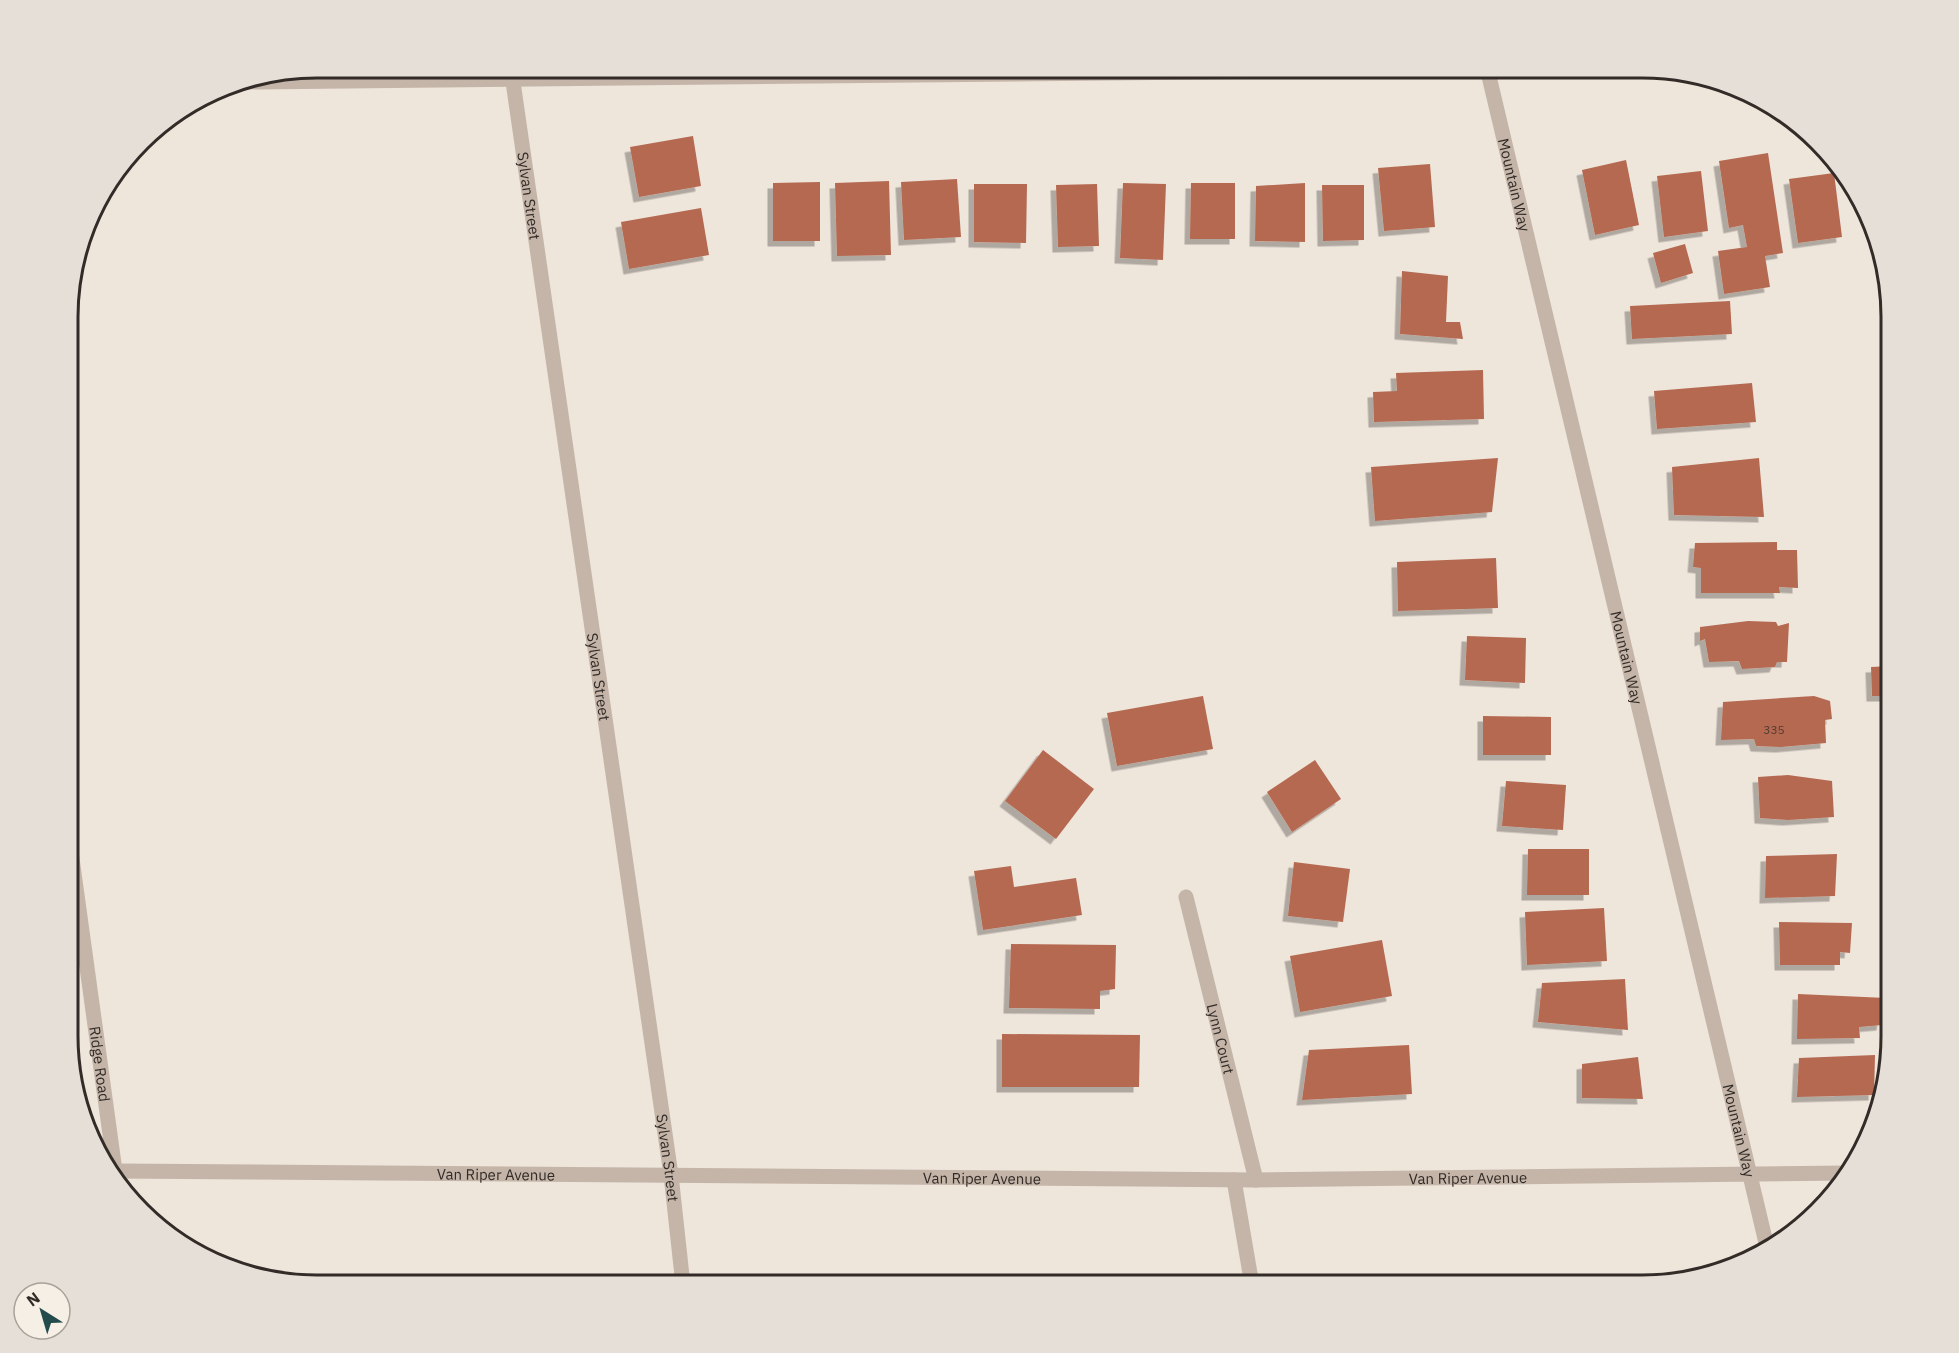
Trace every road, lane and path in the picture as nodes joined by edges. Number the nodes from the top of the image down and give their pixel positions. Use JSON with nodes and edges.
{"nodes":[{"id":1,"x":378,"y":78,"type":"edge"},
{"id":2,"x":513,"y":78,"type":"edge"},
{"id":3,"x":1489,"y":78,"type":"edge"},
{"id":4,"x":282,"y":81,"type":"edge"},
{"id":5,"x":1186,"y":897,"type":"dead end"},
{"id":6,"x":78,"y":901,"type":"edge"},
{"id":7,"x":114,"y":1163,"type":"edge"},
{"id":8,"x":1838,"y":1173,"type":"edge"},
{"id":9,"x":122,"y":1174,"type":"edge"},
{"id":10,"x":671,"y":1175,"type":"junction"},
{"id":11,"x":1749,"y":1175,"type":"junction"},
{"id":12,"x":1234,"y":1180,"type":"junction"},
{"id":13,"x":1256,"y":1180,"type":"junction"},
{"id":14,"x":1765,"y":1241,"type":"edge"},
{"id":15,"x":682,"y":1275,"type":"edge"},
{"id":16,"x":1250,"y":1275,"type":"edge"}],
"edges":[{"from":1,"to":4,"type":"street"},
{"from":2,"to":10,"type":"street","name":"Sylvan Street"},
{"from":3,"to":11,"type":"street","name":"Mountain Way"},
{"from":5,"to":13,"type":"street","name":"Lynn Court"},
{"from":6,"to":7,"type":"street","name":"Ridge Road"},
{"from":8,"to":11,"type":"street","name":"Van Riper Avenue"},
{"from":9,"to":10,"type":"street","name":"Van Riper Avenue"},
{"from":10,"to":12,"type":"street","name":"Van Riper Avenue"},
{"from":10,"to":15,"type":"street","name":"Sylvan Street"},
{"from":11,"to":13,"type":"street","name":"Van Riper Avenue"},
{"from":11,"to":14,"type":"street","name":"Mountain Way"},
{"from":12,"to":13,"type":"street","name":"Van Riper Avenue"},
{"from":12,"to":16,"type":"street"}]}
